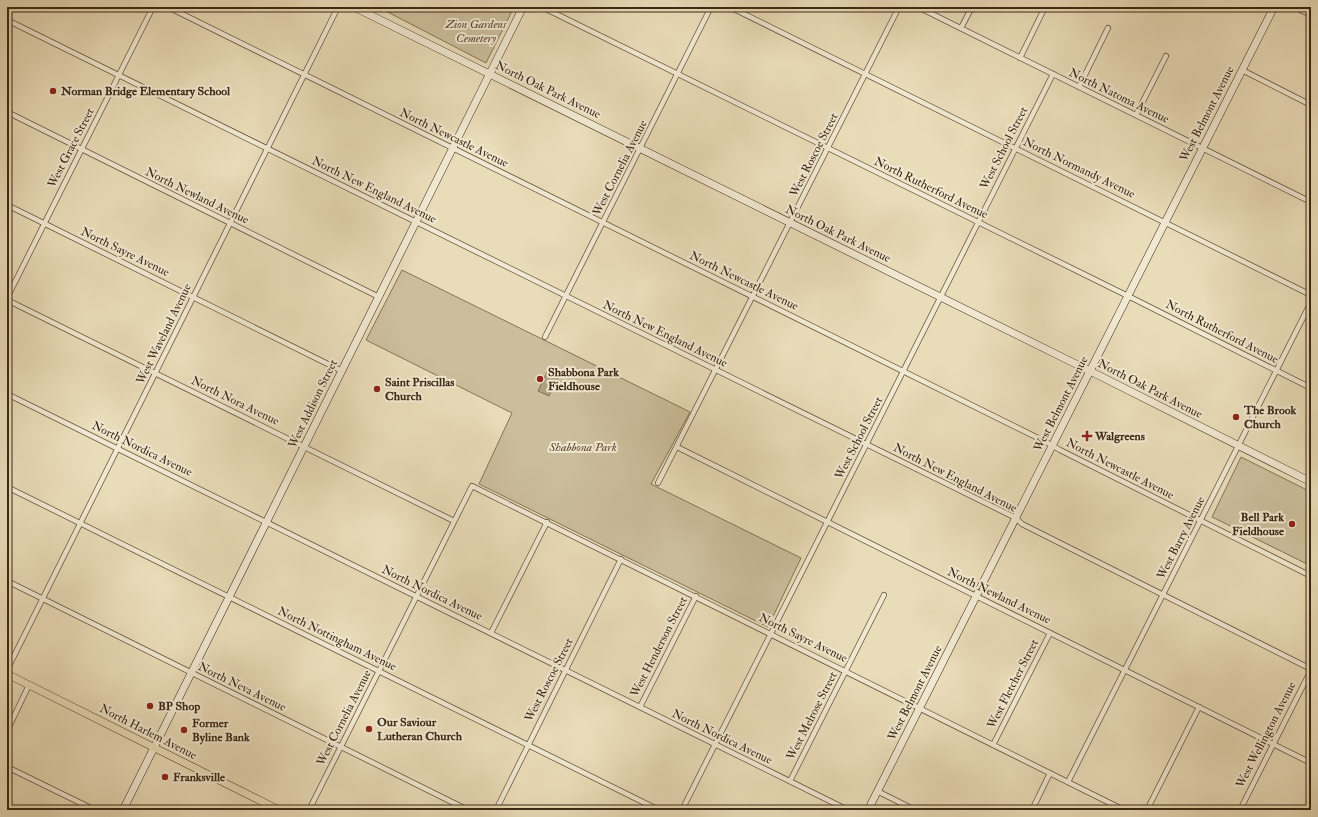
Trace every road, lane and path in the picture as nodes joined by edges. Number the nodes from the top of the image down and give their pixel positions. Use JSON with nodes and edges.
{"nodes":[{"id":1,"x":152,"y":7,"type":"edge"},
{"id":2,"x":168,"y":7,"type":"edge"},
{"id":3,"x":338,"y":7,"type":"edge"},
{"id":4,"x":354,"y":7,"type":"edge"},
{"id":5,"x":524,"y":7,"type":"edge"},
{"id":6,"x":542,"y":7,"type":"edge"},
{"id":7,"x":711,"y":7,"type":"edge"},
{"id":8,"x":730,"y":7,"type":"edge"},
{"id":9,"x":899,"y":7,"type":"edge"},
{"id":10,"x":918,"y":7,"type":"edge"},
{"id":11,"x":972,"y":7,"type":"edge"},
{"id":12,"x":1045,"y":7,"type":"edge"},
{"id":13,"x":1274,"y":7,"type":"edge"},
{"id":14,"x":1294,"y":7,"type":"edge"},
{"id":15,"x":1311,"y":15,"type":"edge"},
{"id":16,"x":7,"y":20,"type":"edge"},
{"id":17,"x":961,"y":28,"type":"junction"},
{"id":18,"x":1108,"y":28,"type":"dead end"},
{"id":19,"x":1166,"y":56,"type":"dead end"},
{"id":20,"x":1020,"y":58,"type":"junction"},
{"id":21,"x":1242,"y":70,"type":"junction"},
{"id":22,"x":490,"y":74,"type":"junction"},
{"id":23,"x":678,"y":74,"type":"junction"},
{"id":24,"x":865,"y":74,"type":"junction"},
{"id":25,"x":1052,"y":74,"type":"junction"},
{"id":26,"x":118,"y":75,"type":"junction"},
{"id":27,"x":304,"y":75,"type":"junction"},
{"id":28,"x":1079,"y":87,"type":"junction"},
{"id":29,"x":1311,"y":105,"type":"edge"},
{"id":30,"x":7,"y":112,"type":"edge"},
{"id":31,"x":1136,"y":115,"type":"junction"},
{"id":32,"x":268,"y":148,"type":"junction"},
{"id":33,"x":453,"y":148,"type":"junction"},
{"id":34,"x":828,"y":148,"type":"junction"},
{"id":35,"x":1016,"y":148,"type":"junction"},
{"id":36,"x":1203,"y":148,"type":"junction"},
{"id":37,"x":81,"y":149,"type":"junction"},
{"id":38,"x":641,"y":149,"type":"junction"},
{"id":39,"x":1311,"y":202,"type":"edge"},
{"id":40,"x":7,"y":205,"type":"edge"},
{"id":41,"x":416,"y":222,"type":"junction"},
{"id":42,"x":978,"y":222,"type":"junction"},
{"id":43,"x":1166,"y":222,"type":"junction"},
{"id":44,"x":44,"y":223,"type":"junction"},
{"id":45,"x":230,"y":223,"type":"junction"},
{"id":46,"x":603,"y":223,"type":"junction"},
{"id":47,"x":791,"y":223,"type":"junction"},
{"id":48,"x":1311,"y":295,"type":"edge"},
{"id":49,"x":566,"y":296,"type":"junction"},
{"id":50,"x":1128,"y":296,"type":"junction"},
{"id":51,"x":193,"y":297,"type":"junction"},
{"id":52,"x":379,"y":297,"type":"junction"},
{"id":53,"x":753,"y":297,"type":"junction"},
{"id":54,"x":941,"y":298,"type":"junction"},
{"id":55,"x":7,"y":299,"type":"edge"},
{"id":56,"x":1311,"y":302,"type":"edge"},
{"id":57,"x":545,"y":337,"type":"dead end"},
{"id":58,"x":342,"y":370,"type":"junction"},
{"id":59,"x":716,"y":370,"type":"junction"},
{"id":60,"x":904,"y":371,"type":"junction"},
{"id":61,"x":1090,"y":371,"type":"junction"},
{"id":62,"x":1277,"y":371,"type":"junction"},
{"id":63,"x":156,"y":373,"type":"junction"},
{"id":64,"x":1311,"y":388,"type":"edge"},
{"id":65,"x":7,"y":394,"type":"edge"},
{"id":66,"x":867,"y":445,"type":"junction"},
{"id":67,"x":304,"y":446,"type":"junction"},
{"id":68,"x":1052,"y":446,"type":"junction"},
{"id":69,"x":1239,"y":446,"type":"junction"},
{"id":70,"x":677,"y":447,"type":"junction"},
{"id":71,"x":118,"y":448,"type":"junction"},
{"id":72,"x":1311,"y":482,"type":"edge"},
{"id":73,"x":658,"y":484,"type":"dead end"},
{"id":74,"x":472,"y":486,"type":"joint"},
{"id":75,"x":7,"y":487,"type":"edge"},
{"id":76,"x":1016,"y":518,"type":"junction"},
{"id":77,"x":454,"y":521,"type":"junction"},
{"id":78,"x":1201,"y":521,"type":"junction"},
{"id":79,"x":267,"y":522,"type":"junction"},
{"id":80,"x":547,"y":522,"type":"junction"},
{"id":81,"x":828,"y":522,"type":"junction"},
{"id":82,"x":80,"y":523,"type":"junction"},
{"id":83,"x":621,"y":560,"type":"junction"},
{"id":84,"x":1311,"y":576,"type":"edge"},
{"id":85,"x":7,"y":581,"type":"edge"},
{"id":86,"x":884,"y":595,"type":"dead end"},
{"id":87,"x":1162,"y":595,"type":"junction"},
{"id":88,"x":417,"y":596,"type":"junction"},
{"id":89,"x":696,"y":596,"type":"junction"},
{"id":90,"x":230,"y":597,"type":"junction"},
{"id":91,"x":976,"y":597,"type":"junction"},
{"id":92,"x":42,"y":599,"type":"junction"},
{"id":93,"x":491,"y":633,"type":"junction"},
{"id":94,"x":1050,"y":633,"type":"junction"},
{"id":95,"x":771,"y":634,"type":"junction"},
{"id":96,"x":7,"y":670,"type":"edge"},
{"id":97,"x":566,"y":670,"type":"junction"},
{"id":98,"x":1124,"y":670,"type":"junction"},
{"id":99,"x":1311,"y":670,"type":"edge"},
{"id":100,"x":379,"y":671,"type":"junction"},
{"id":101,"x":846,"y":671,"type":"junction"},
{"id":102,"x":192,"y":673,"type":"junction"},
{"id":103,"x":7,"y":674,"type":"edge"},
{"id":104,"x":29,"y":685,"type":"junction"},
{"id":105,"x":640,"y":707,"type":"junction"},
{"id":106,"x":1199,"y":707,"type":"junction"},
{"id":107,"x":920,"y":708,"type":"junction"},
{"id":108,"x":7,"y":731,"type":"edge"},
{"id":109,"x":715,"y":744,"type":"junction"},
{"id":110,"x":1273,"y":744,"type":"junction"},
{"id":111,"x":528,"y":745,"type":"junction"},
{"id":112,"x":994,"y":745,"type":"junction"},
{"id":113,"x":341,"y":747,"type":"junction"},
{"id":114,"x":154,"y":748,"type":"junction"},
{"id":115,"x":1311,"y":763,"type":"edge"},
{"id":116,"x":7,"y":766,"type":"edge"},
{"id":117,"x":1050,"y":773,"type":"junction"},
{"id":118,"x":790,"y":781,"type":"junction"},
{"id":119,"x":1068,"y":782,"type":"junction"},
{"id":120,"x":877,"y":791,"type":"junction"},
{"id":121,"x":96,"y":810,"type":"edge"},
{"id":122,"x":123,"y":810,"type":"edge"},
{"id":123,"x":279,"y":810,"type":"edge"},
{"id":124,"x":309,"y":810,"type":"edge"},
{"id":125,"x":468,"y":810,"type":"edge"},
{"id":126,"x":496,"y":810,"type":"edge"},
{"id":127,"x":658,"y":810,"type":"edge"},
{"id":128,"x":682,"y":810,"type":"edge"},
{"id":129,"x":848,"y":810,"type":"edge"},
{"id":130,"x":868,"y":810,"type":"edge"},
{"id":131,"x":915,"y":810,"type":"edge"},
{"id":132,"x":1032,"y":810,"type":"edge"},
{"id":133,"x":1124,"y":810,"type":"edge"},
{"id":134,"x":1147,"y":810,"type":"edge"},
{"id":135,"x":1240,"y":810,"type":"edge"}],
"edges":[{"from":1,"to":26,"type":"street","name":"West Grace Street"},
{"from":2,"to":27,"type":"street","name":"North Newcastle Avenue"},
{"from":3,"to":27,"type":"street","name":"West Waveland Avenue"},
{"from":4,"to":22,"type":"street","name":"North Oak Park Avenue"},
{"from":5,"to":22,"type":"street","name":"West Addison Street"},
{"from":6,"to":23,"type":"street","name":"North Rutherford Avenue"},
{"from":7,"to":23,"type":"street","name":"West Cornelia Avenue"},
{"from":8,"to":24,"type":"street","name":"North Normandy Avenue"},
{"from":9,"to":24,"type":"street","name":"West Roscoe Street"},
{"from":10,"to":17,"type":"street","name":"North Natoma Avenue"},
{"from":11,"to":17,"type":"street"},
{"from":12,"to":20,"type":"street"},
{"from":13,"to":21,"type":"street","name":"West Belmont Avenue"},
{"from":14,"to":15,"type":"street"},
{"from":16,"to":26,"type":"street","name":"North New England Avenue"},
{"from":17,"to":20,"type":"street","name":"North Natoma Avenue"},
{"from":18,"to":28,"type":"street"},
{"from":19,"to":31,"type":"street"},
{"from":20,"to":25,"type":"street","name":"North Natoma Avenue"},
{"from":21,"to":29,"type":"street"},
{"from":21,"to":36,"type":"street","name":"West Belmont Avenue"},
{"from":22,"to":33,"type":"street","name":"West Addison Street"},
{"from":22,"to":38,"type":"street","name":"North Oak Park Avenue"},
{"from":23,"to":34,"type":"street","name":"North Rutherford Avenue"},
{"from":23,"to":38,"type":"street","name":"West Cornelia Avenue"},
{"from":24,"to":34,"type":"street","name":"West Roscoe Street"},
{"from":24,"to":35,"type":"street","name":"North Normandy Avenue"},
{"from":25,"to":28,"type":"street","name":"North Natoma Avenue"},
{"from":25,"to":35,"type":"street","name":"West School Street"},
{"from":26,"to":32,"type":"street","name":"North New England Avenue"},
{"from":26,"to":37,"type":"street","name":"West Grace Street"},
{"from":27,"to":32,"type":"street","name":"West Waveland Avenue"},
{"from":27,"to":33,"type":"street","name":"North Newcastle Avenue"},
{"from":28,"to":31,"type":"street","name":"North Natoma Avenue"},
{"from":30,"to":37,"type":"street","name":"North Newland Avenue"},
{"from":31,"to":36,"type":"street","name":"North Natoma Avenue"},
{"from":32,"to":41,"type":"street","name":"North New England Avenue"},
{"from":32,"to":45,"type":"street","name":"West Waveland Avenue"},
{"from":33,"to":41,"type":"street","name":"West Addison Street"},
{"from":33,"to":46,"type":"street","name":"North Newcastle Avenue"},
{"from":34,"to":42,"type":"street","name":"North Rutherford Avenue"},
{"from":34,"to":47,"type":"street","name":"West Roscoe Street"},
{"from":35,"to":42,"type":"street","name":"West School Street"},
{"from":35,"to":43,"type":"street","name":"North Normandy Avenue"},
{"from":36,"to":39,"type":"street","name":"North Natoma Avenue"},
{"from":36,"to":43,"type":"street","name":"West Belmont Avenue"},
{"from":37,"to":44,"type":"street","name":"West Grace Street"},
{"from":37,"to":45,"type":"street","name":"North Newland Avenue"},
{"from":38,"to":46,"type":"street","name":"West Cornelia Avenue"},
{"from":38,"to":47,"type":"street","name":"North Oak Park Avenue"},
{"from":40,"to":44,"type":"street","name":"North Sayre Avenue"},
{"from":41,"to":49,"type":"street","name":"North New England Avenue"},
{"from":41,"to":52,"type":"street","name":"West Addison Street"},
{"from":42,"to":50,"type":"street","name":"North Rutherford Avenue"},
{"from":42,"to":54,"type":"street","name":"West School Street"},
{"from":43,"to":48,"type":"street","name":"North Normandy Avenue"},
{"from":43,"to":50,"type":"street","name":"West Belmont Avenue"},
{"from":44,"to":51,"type":"street","name":"North Sayre Avenue"},
{"from":44,"to":55,"type":"street","name":"West Grace Street"},
{"from":45,"to":51,"type":"street","name":"West Waveland Avenue"},
{"from":45,"to":52,"type":"street","name":"North Newland Avenue"},
{"from":46,"to":49,"type":"street","name":"West Cornelia Avenue"},
{"from":46,"to":53,"type":"street","name":"North Newcastle Avenue"},
{"from":47,"to":53,"type":"street","name":"West Roscoe Street"},
{"from":47,"to":54,"type":"street","name":"North Oak Park Avenue"},
{"from":49,"to":57,"type":"street","name":"West Cornelia Avenue"},
{"from":49,"to":59,"type":"street","name":"North New England Avenue"},
{"from":50,"to":61,"type":"street","name":"West Belmont Avenue"},
{"from":50,"to":62,"type":"street","name":"North Rutherford Avenue"},
{"from":51,"to":58,"type":"street","name":"North Sayre Avenue"},
{"from":51,"to":63,"type":"street","name":"West Waveland Avenue"},
{"from":52,"to":58,"type":"street","name":"West Addison Street"},
{"from":53,"to":59,"type":"street","name":"West Roscoe Street"},
{"from":53,"to":60,"type":"street","name":"North Newcastle Avenue"},
{"from":54,"to":60,"type":"street","name":"West School Street"},
{"from":54,"to":61,"type":"street","name":"North Oak Park Avenue"},
{"from":55,"to":63,"type":"street","name":"North Nora Avenue"},
{"from":56,"to":62,"type":"street","name":"West Barry Avenue"},
{"from":58,"to":67,"type":"street","name":"West Addison Street"},
{"from":59,"to":66,"type":"street","name":"North New England Avenue"},
{"from":59,"to":70,"type":"street","name":"West Roscoe Street"},
{"from":60,"to":66,"type":"street","name":"West School Street"},
{"from":60,"to":68,"type":"street","name":"North Newcastle Avenue"},
{"from":61,"to":68,"type":"street","name":"West Belmont Avenue"},
{"from":61,"to":69,"type":"street","name":"North Oak Park Avenue"},
{"from":62,"to":64,"type":"street","name":"North Rutherford Avenue"},
{"from":62,"to":69,"type":"street","name":"West Barry Avenue"},
{"from":63,"to":67,"type":"street","name":"North Nora Avenue"},
{"from":63,"to":71,"type":"street","name":"West Waveland Avenue"},
{"from":65,"to":71,"type":"street","name":"North Nordica Avenue"},
{"from":66,"to":76,"type":"street","name":"North New England Avenue"},
{"from":66,"to":81,"type":"street","name":"West School Street"},
{"from":67,"to":77,"type":"street","name":"North Nora Avenue"},
{"from":67,"to":79,"type":"street","name":"West Addison Street"},
{"from":68,"to":76,"type":"street","name":"West Belmont Avenue"},
{"from":68,"to":78,"type":"street","name":"North Newcastle Avenue"},
{"from":69,"to":72,"type":"street","name":"North Oak Park Avenue"},
{"from":69,"to":78,"type":"street","name":"West Barry Avenue"},
{"from":70,"to":73,"type":"street","name":"West Roscoe Street"},
{"from":70,"to":81,"type":"street","name":"North Newland Avenue"},
{"from":71,"to":79,"type":"street","name":"North Nordica Avenue"},
{"from":71,"to":82,"type":"street","name":"West Waveland Avenue"},
{"from":74,"to":77,"type":"street","name":"West Cornelia Avenue"},
{"from":74,"to":80,"type":"street","name":"North Sayre Avenue"},
{"from":75,"to":82,"type":"street","name":"North Nottingham Avenue"},
{"from":76,"to":87,"type":"street","name":"North New England Avenue"},
{"from":76,"to":91,"type":"street","name":"West Belmont Avenue"},
{"from":77,"to":88,"type":"street","name":"West Cornelia Avenue"},
{"from":78,"to":84,"type":"street","name":"North Newcastle Avenue"},
{"from":78,"to":87,"type":"street","name":"West Barry Avenue"},
{"from":79,"to":88,"type":"street","name":"North Nordica Avenue"},
{"from":79,"to":90,"type":"street","name":"West Addison Street"},
{"from":80,"to":83,"type":"street","name":"North Sayre Avenue"},
{"from":80,"to":93,"type":"street"},
{"from":81,"to":91,"type":"street","name":"North Newland Avenue"},
{"from":81,"to":95,"type":"street","name":"West School Street"},
{"from":82,"to":90,"type":"street","name":"North Nottingham Avenue"},
{"from":82,"to":92,"type":"street","name":"West Waveland Avenue"},
{"from":83,"to":89,"type":"street","name":"North Sayre Avenue"},
{"from":83,"to":97,"type":"street","name":"West Roscoe Street"},
{"from":85,"to":92,"type":"street","name":"North Neva Avenue"},
{"from":86,"to":101,"type":"street","name":"West Melrose Street"},
{"from":87,"to":98,"type":"street","name":"West Barry Avenue"},
{"from":87,"to":99,"type":"street","name":"North New England Avenue"},
{"from":88,"to":93,"type":"street","name":"North Nordica Avenue"},
{"from":88,"to":100,"type":"street","name":"West Cornelia Avenue"},
{"from":89,"to":95,"type":"street","name":"North Sayre Avenue"},
{"from":89,"to":105,"type":"street","name":"West Henderson Street"},
{"from":90,"to":100,"type":"street","name":"North Nottingham Avenue"},
{"from":90,"to":102,"type":"street","name":"West Addison Street"},
{"from":91,"to":94,"type":"street","name":"North Newland Avenue"},
{"from":91,"to":107,"type":"street","name":"West Belmont Avenue"},
{"from":92,"to":96,"type":"street","name":"West Waveland Avenue"},
{"from":92,"to":102,"type":"street","name":"North Neva Avenue"},
{"from":93,"to":97,"type":"street","name":"North Nordica Avenue"},
{"from":94,"to":98,"type":"street","name":"North Newland Avenue"},
{"from":94,"to":112,"type":"street","name":"West Fletcher Street"},
{"from":95,"to":101,"type":"street","name":"North Sayre Avenue"},
{"from":95,"to":109,"type":"street","name":"West School Street"},
{"from":97,"to":105,"type":"street","name":"North Nordica Avenue"},
{"from":97,"to":111,"type":"street","name":"West Roscoe Street"},
{"from":98,"to":106,"type":"street","name":"North Newland Avenue"},
{"from":98,"to":119,"type":"street","name":"West Barry Avenue"},
{"from":99,"to":110,"type":"street","name":"West Wellington Avenue"},
{"from":100,"to":111,"type":"street","name":"North Nottingham Avenue"},
{"from":100,"to":113,"type":"street","name":"West Cornelia Avenue"},
{"from":101,"to":107,"type":"street","name":"North Sayre Avenue"},
{"from":101,"to":118,"type":"street","name":"West Melrose Street"},
{"from":102,"to":113,"type":"street","name":"North Neva Avenue"},
{"from":102,"to":114,"type":"street","name":"West Addison Street"},
{"from":103,"to":104,"type":"main road","name":"North Harlem Avenue"},
{"from":104,"to":108,"type":"street"},
{"from":104,"to":114,"type":"main road","name":"North Harlem Avenue"},
{"from":105,"to":109,"type":"street","name":"North Nordica Avenue"},
{"from":106,"to":110,"type":"street","name":"North Newland Avenue"},
{"from":106,"to":134,"type":"street"},
{"from":107,"to":112,"type":"street","name":"North Sayre Avenue"},
{"from":107,"to":120,"type":"street","name":"West Belmont Avenue"},
{"from":109,"to":118,"type":"street","name":"North Nordica Avenue"},
{"from":109,"to":128,"type":"street","name":"West School Street"},
{"from":110,"to":115,"type":"street","name":"North Newland Avenue"},
{"from":110,"to":135,"type":"street","name":"West Wellington Avenue"},
{"from":111,"to":126,"type":"street","name":"West Roscoe Street"},
{"from":111,"to":127,"type":"street","name":"North Nottingham Avenue"},
{"from":112,"to":117,"type":"street","name":"North Sayre Avenue"},
{"from":113,"to":124,"type":"street","name":"West Cornelia Avenue"},
{"from":113,"to":125,"type":"street","name":"North Neva Avenue"},
{"from":114,"to":122,"type":"street","name":"West Addison Street"},
{"from":114,"to":123,"type":"main road","name":"North Harlem Avenue"},
{"from":116,"to":121,"type":"street"},
{"from":117,"to":119,"type":"street","name":"North Sayre Avenue"},
{"from":117,"to":132,"type":"street"},
{"from":118,"to":129,"type":"street","name":"North Nordica Avenue"},
{"from":119,"to":133,"type":"street","name":"North Sayre Avenue"},
{"from":120,"to":130,"type":"street","name":"West Belmont Avenue"},
{"from":120,"to":131,"type":"street"}]}
